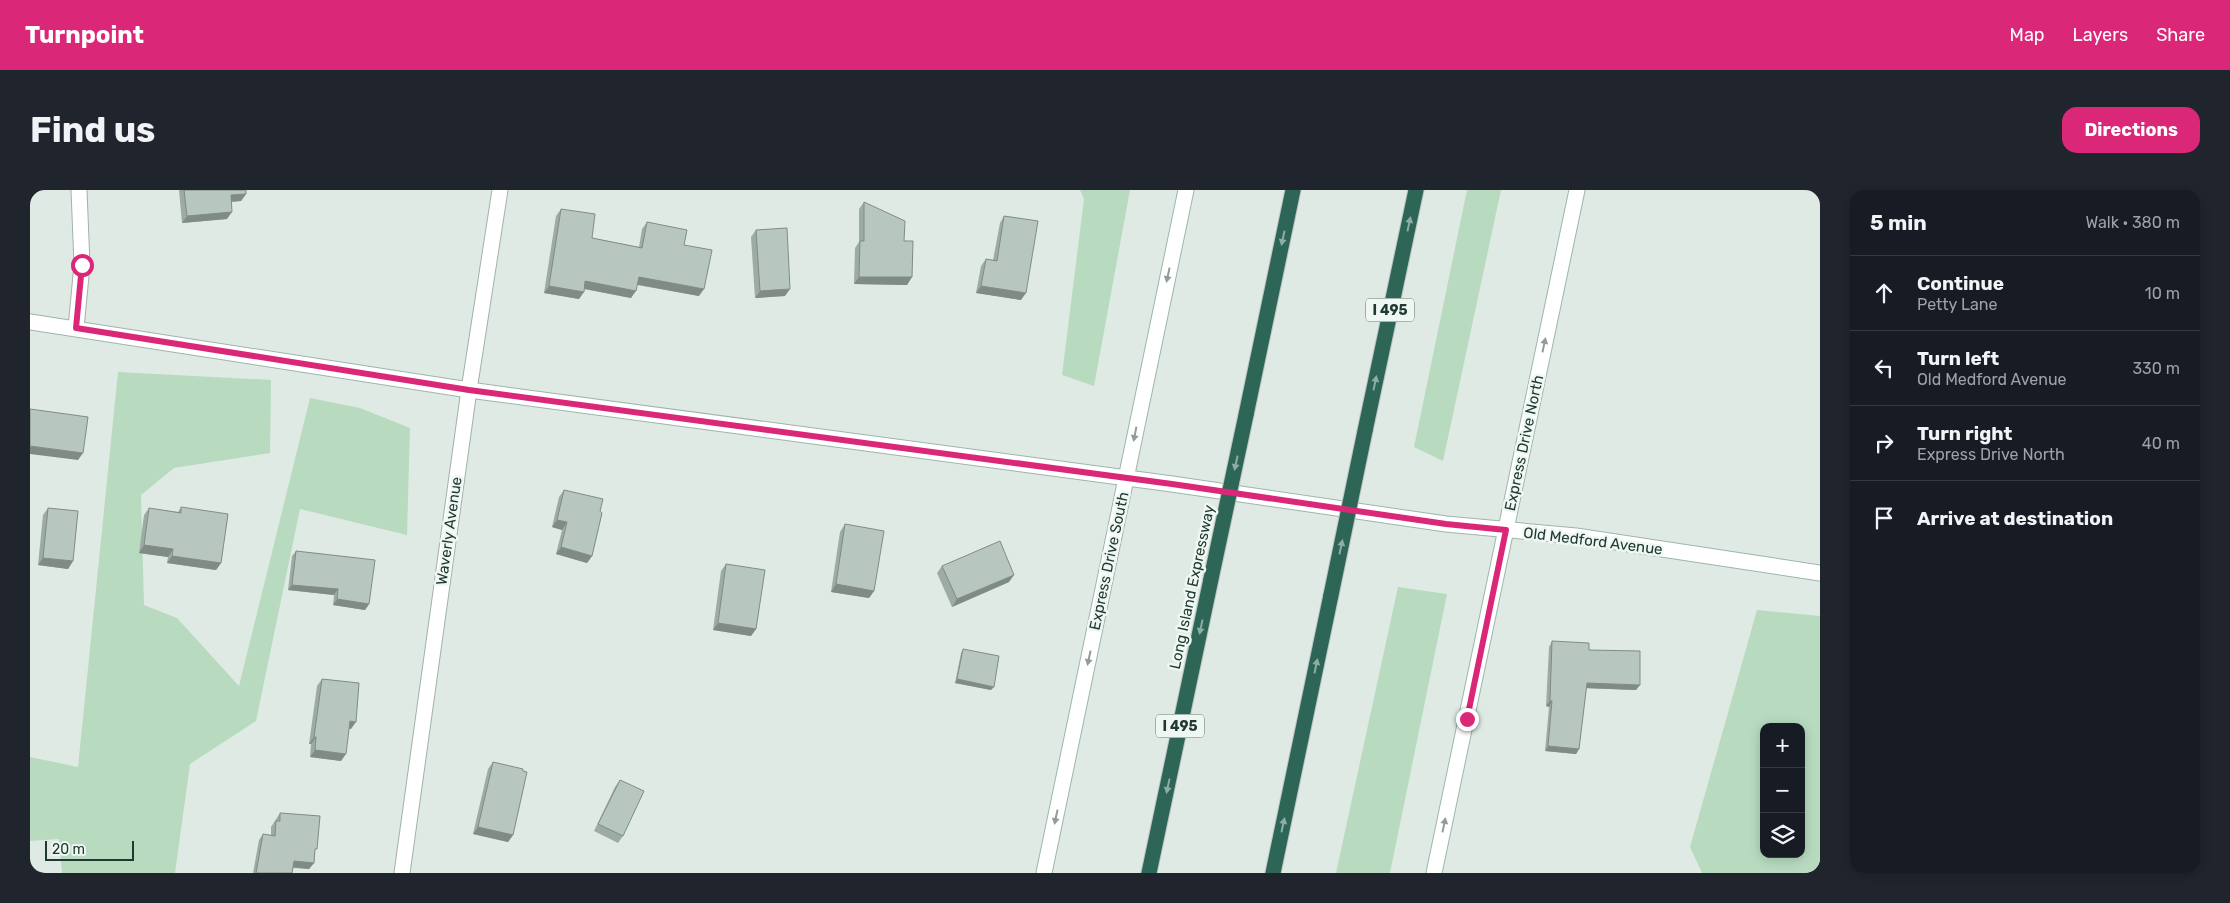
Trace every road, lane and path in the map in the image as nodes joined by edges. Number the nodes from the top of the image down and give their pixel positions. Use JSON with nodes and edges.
{"nodes":[{"id":1,"x":79,"y":190,"type":"edge"},
{"id":2,"x":500,"y":190,"type":"edge"},
{"id":3,"x":1186,"y":190,"type":"edge"},
{"id":4,"x":1293,"y":190,"type":"edge"},
{"id":5,"x":1416,"y":190,"type":"edge"},
{"id":6,"x":1577,"y":190,"type":"edge"},
{"id":7,"x":30,"y":322,"type":"edge"},
{"id":8,"x":76,"y":328,"type":"junction"},
{"id":9,"x":469,"y":390,"type":"junction"},
{"id":10,"x":1126,"y":478,"type":"junction"},
{"id":11,"x":1506,"y":530,"type":"junction"},
{"id":12,"x":1820,"y":573,"type":"edge"},
{"id":13,"x":402,"y":873,"type":"edge"},
{"id":14,"x":1044,"y":873,"type":"edge"},
{"id":15,"x":1149,"y":873,"type":"edge"},
{"id":16,"x":1272,"y":873,"type":"edge"},
{"id":17,"x":1434,"y":873,"type":"edge"}],
"edges":[{"from":1,"to":8,"type":"street"},
{"from":2,"to":9,"type":"street","name":"Waverly Avenue"},
{"from":3,"to":10,"type":"street","name":"Express Drive South","one_way":true},
{"from":4,"to":15,"type":"highway","name":"Long Island Expressway","number":"I 495","one_way":true,"bridge":true},
{"from":16,"to":5,"type":"highway","number":"I 495","one_way":true,"bridge":true},
{"from":11,"to":6,"type":"street","name":"Express Drive North","one_way":true},
{"from":7,"to":8,"type":"street","name":"Old Medford Avenue"},
{"from":8,"to":9,"type":"street","name":"Old Medford Avenue"},
{"from":9,"to":10,"type":"street","name":"Old Medford Avenue"},
{"from":9,"to":13,"type":"street","name":"Waverly Avenue"},
{"from":10,"to":11,"type":"street","name":"Old Medford Avenue"},
{"from":10,"to":14,"type":"street","name":"Express Drive South","one_way":true},
{"from":11,"to":12,"type":"street","name":"Old Medford Avenue"},
{"from":17,"to":11,"type":"street","name":"Express Drive North","one_way":true}]}
